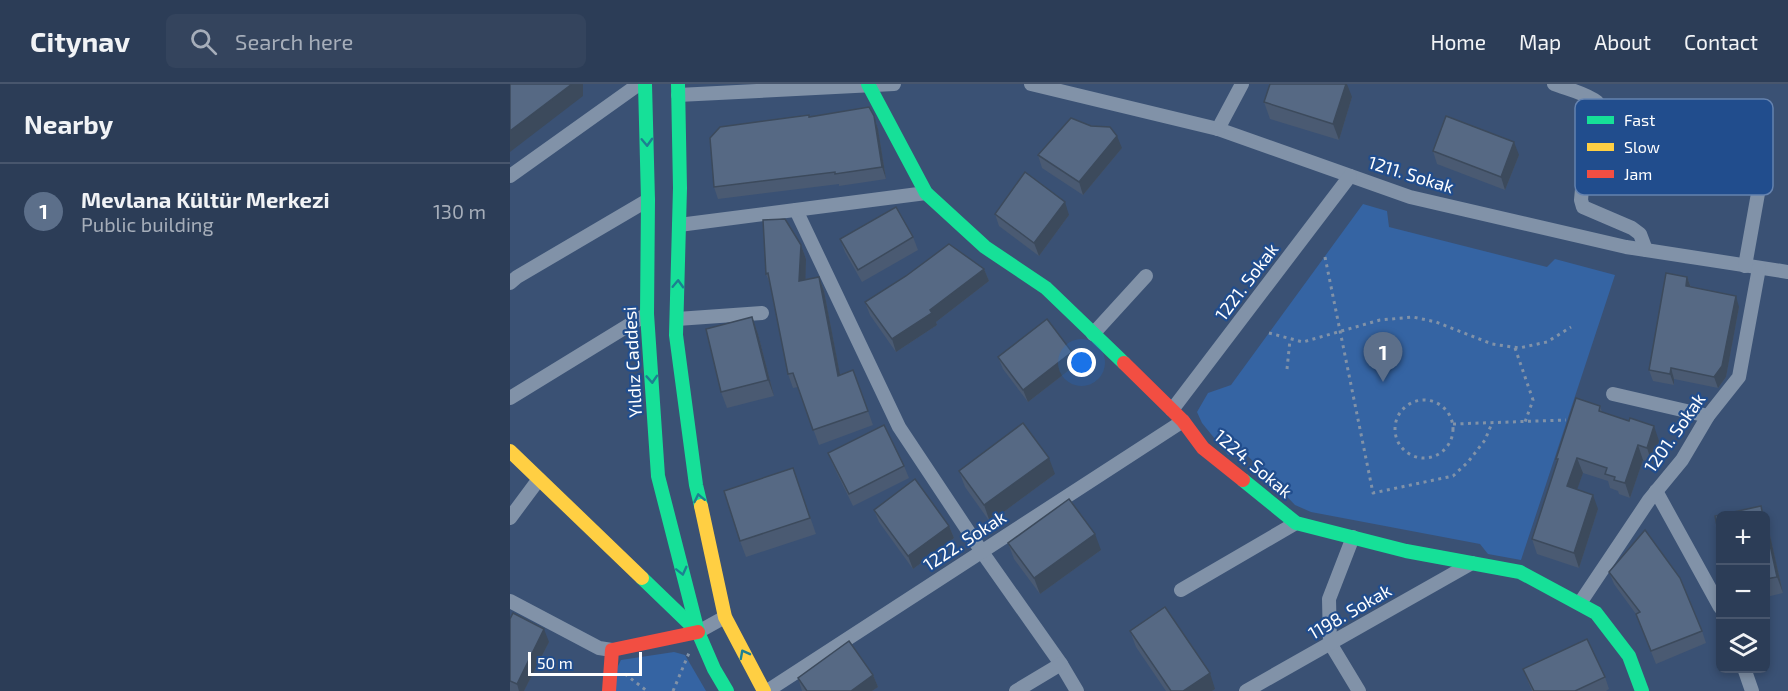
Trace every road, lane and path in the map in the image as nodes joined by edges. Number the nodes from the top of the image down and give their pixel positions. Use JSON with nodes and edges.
{"nodes":[{"id":1,"x":639,"y":84,"type":"edge"},
{"id":2,"x":645,"y":84,"type":"edge"},
{"id":3,"x":894,"y":84,"type":"edge"},
{"id":4,"x":1031,"y":84,"type":"edge"},
{"id":5,"x":1242,"y":84,"type":"edge"},
{"id":6,"x":1554,"y":84,"type":"edge"},
{"id":7,"x":868,"y":85,"type":"edge"},
{"id":8,"x":678,"y":90,"type":"edge"},
{"id":9,"x":1591,"y":99,"type":"edge"},
{"id":10,"x":1218,"y":129,"type":"junction"},
{"id":11,"x":510,"y":176,"type":"edge"},
{"id":12,"x":1350,"y":176,"type":"junction"},
{"id":13,"x":926,"y":193,"type":"junction"},
{"id":14,"x":1581,"y":195,"type":"edge"},
{"id":15,"x":1758,"y":195,"type":"edge"},
{"id":16,"x":648,"y":200,"type":"junction"},
{"id":17,"x":796,"y":210,"type":"junction"},
{"id":18,"x":679,"y":225,"type":"junction"},
{"id":19,"x":1646,"y":250,"type":"junction"},
{"id":20,"x":1325,"y":256,"type":"dead end"},
{"id":21,"x":1745,"y":266,"type":"junction"},
{"id":22,"x":1759,"y":268,"type":"junction"},
{"id":23,"x":1788,"y":272,"type":"edge"},
{"id":24,"x":1146,"y":276,"type":"dead end"},
{"id":25,"x":510,"y":283,"type":"edge"},
{"id":26,"x":647,"y":314,"type":"junction"},
{"id":27,"x":762,"y":314,"type":"dead end"},
{"id":28,"x":677,"y":319,"type":"junction"},
{"id":29,"x":1571,"y":327,"type":"dead end"},
{"id":30,"x":1269,"y":333,"type":"dead end"},
{"id":31,"x":1340,"y":333,"type":"junction"},
{"id":32,"x":1093,"y":334,"type":"junction"},
{"id":33,"x":1290,"y":340,"type":"junction"},
{"id":34,"x":1515,"y":348,"type":"junction"},
{"id":35,"x":1287,"y":369,"type":"dead end"},
{"id":36,"x":1613,"y":394,"type":"dead end"},
{"id":37,"x":510,"y":398,"type":"edge"},
{"id":38,"x":1172,"y":410,"type":"junction"},
{"id":39,"x":1708,"y":416,"type":"junction"},
{"id":40,"x":1566,"y":420,"type":"edge"},
{"id":41,"x":1183,"y":421,"type":"junction"},
{"id":42,"x":1526,"y":422,"type":"junction"},
{"id":43,"x":1492,"y":423,"type":"junction"},
{"id":44,"x":1453,"y":424,"type":"junction"},
{"id":45,"x":510,"y":451,"type":"edge"},
{"id":46,"x":539,"y":479,"type":"junction"},
{"id":47,"x":1656,"y":491,"type":"junction"},
{"id":48,"x":510,"y":518,"type":"edge"},
{"id":49,"x":1296,"y":523,"type":"junction"},
{"id":50,"x":1353,"y":537,"type":"junction"},
{"id":51,"x":982,"y":552,"type":"junction"},
{"id":52,"x":1472,"y":563,"type":"junction"},
{"id":53,"x":1181,"y":590,"type":"dead end"},
{"id":54,"x":1716,"y":600,"type":"edge"},
{"id":55,"x":510,"y":601,"type":"edge"},
{"id":56,"x":1580,"y":603,"type":"junction"},
{"id":57,"x":725,"y":617,"type":"junction"},
{"id":58,"x":698,"y":632,"type":"junction"},
{"id":59,"x":1330,"y":643,"type":"junction"},
{"id":60,"x":612,"y":650,"type":"junction"},
{"id":61,"x":1061,"y":664,"type":"junction"},
{"id":62,"x":1745,"y":673,"type":"edge"},
{"id":63,"x":609,"y":691,"type":"edge"},
{"id":64,"x":673,"y":691,"type":"edge"},
{"id":65,"x":727,"y":691,"type":"edge"},
{"id":66,"x":765,"y":691,"type":"edge"},
{"id":67,"x":1016,"y":691,"type":"edge"},
{"id":68,"x":1077,"y":691,"type":"edge"},
{"id":69,"x":1246,"y":691,"type":"edge"},
{"id":70,"x":1359,"y":691,"type":"edge"},
{"id":71,"x":1642,"y":691,"type":"edge"},
{"id":72,"x":1752,"y":691,"type":"edge"}],
"edges":[{"from":1,"to":11,"type":"street"},
{"from":2,"to":16,"type":"street","name":"Yıldız Caddesi","one_way":true},
{"from":3,"to":7,"type":"street"},
{"from":4,"to":10,"type":"street","name":"1211. Sokak"},
{"from":5,"to":10,"type":"street"},
{"from":6,"to":9,"type":"street"},
{"from":7,"to":8,"type":"street"},
{"from":7,"to":13,"type":"street","name":"1224. Sokak"},
{"from":8,"to":18,"type":"street"},
{"from":10,"to":12,"type":"street","name":"1211. Sokak"},
{"from":12,"to":19,"type":"street","name":"1211. Sokak"},
{"from":12,"to":38,"type":"street","name":"1221. Sokak"},
{"from":13,"to":17,"type":"street"},
{"from":13,"to":32,"type":"street","name":"1224. Sokak"},
{"from":14,"to":19,"type":"street"},
{"from":15,"to":21,"type":"street"},
{"from":16,"to":25,"type":"street"},
{"from":16,"to":26,"type":"street","name":"Yıldız Caddesi"},
{"from":17,"to":18,"type":"street"},
{"from":17,"to":51,"type":"street"},
{"from":28,"to":18,"type":"street","one_way":true},
{"from":19,"to":21,"type":"street","name":"1211. Sokak"},
{"from":20,"to":31,"type":"path"},
{"from":21,"to":22,"type":"street","name":"1211. Sokak"},
{"from":22,"to":23,"type":"street","name":"1211. Sokak"},
{"from":22,"to":39,"type":"street","name":"1201. Sokak"},
{"from":24,"to":32,"type":"street"},
{"from":26,"to":37,"type":"street"},
{"from":26,"to":58,"type":"street","name":"Yıldız Caddesi","one_way":true},
{"from":27,"to":28,"type":"street"},
{"from":57,"to":28,"type":"street","one_way":true},
{"from":29,"to":34,"type":"path"},
{"from":30,"to":33,"type":"path"},
{"from":31,"to":33,"type":"path"},
{"from":31,"to":34,"type":"path"},
{"from":31,"to":43,"type":"path"},
{"from":32,"to":38,"type":"street","name":"1224. Sokak"},
{"from":33,"to":35,"type":"path"},
{"from":34,"to":42,"type":"path"},
{"from":36,"to":39,"type":"street"},
{"from":38,"to":41,"type":"street","name":"1224. Sokak"},
{"from":39,"to":47,"type":"street","name":"1201. Sokak"},
{"from":40,"to":42,"type":"path"},
{"from":41,"to":49,"type":"street","name":"1224. Sokak"},
{"from":41,"to":51,"type":"street","name":"1222. Sokak"},
{"from":42,"to":43,"type":"path"},
{"from":43,"to":44,"type":"path"},
{"from":44,"to":44,"type":"path"},
{"from":45,"to":46,"type":"street"},
{"from":46,"to":48,"type":"street"},
{"from":46,"to":58,"type":"street"},
{"from":47,"to":54,"type":"street"},
{"from":47,"to":56,"type":"street","name":"1201. Sokak"},
{"from":49,"to":50,"type":"street","name":"1224. Sokak"},
{"from":49,"to":53,"type":"street"},
{"from":50,"to":52,"type":"street","name":"1224. Sokak"},
{"from":50,"to":59,"type":"street"},
{"from":51,"to":61,"type":"street"},
{"from":51,"to":66,"type":"street","name":"1222. Sokak"},
{"from":52,"to":56,"type":"street","name":"1224. Sokak"},
{"from":52,"to":59,"type":"street","name":"1198. Sokak"},
{"from":55,"to":60,"type":"street"},
{"from":56,"to":71,"type":"street","name":"1224. Sokak"},
{"from":57,"to":58,"type":"street"},
{"from":66,"to":57,"type":"street","one_way":true},
{"from":58,"to":60,"type":"street"},
{"from":58,"to":64,"type":"path"},
{"from":58,"to":65,"type":"street"},
{"from":59,"to":69,"type":"street","name":"1198. Sokak"},
{"from":59,"to":70,"type":"street"},
{"from":60,"to":63,"type":"street"},
{"from":61,"to":67,"type":"street"},
{"from":61,"to":68,"type":"street"},
{"from":62,"to":72,"type":"street"}]}
